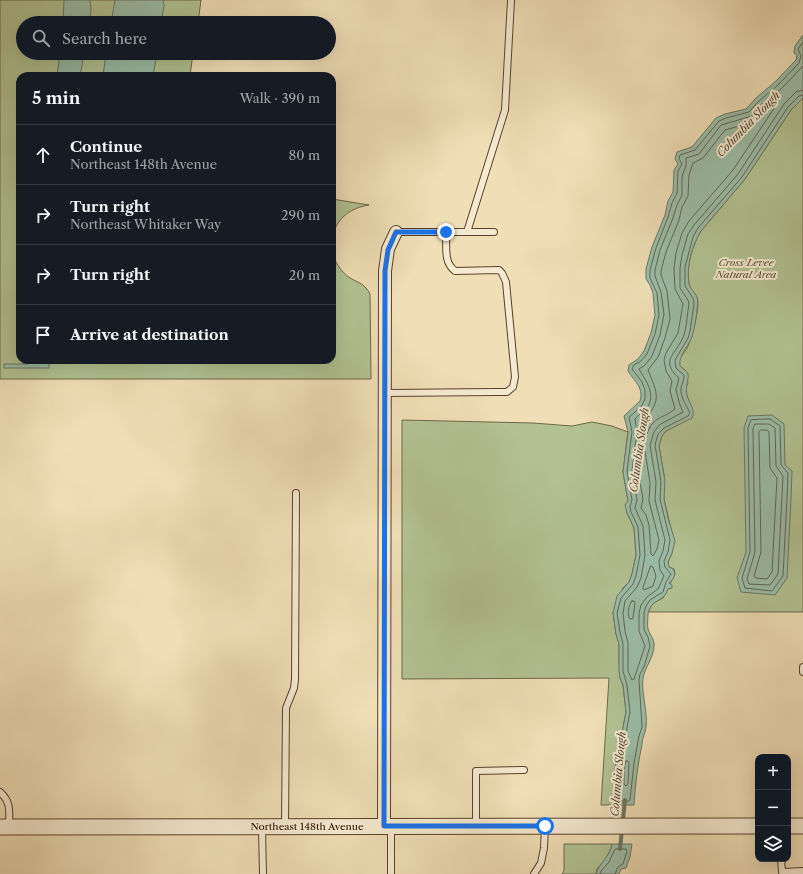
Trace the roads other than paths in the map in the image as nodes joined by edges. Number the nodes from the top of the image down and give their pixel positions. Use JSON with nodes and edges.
{"nodes":[{"id":1,"x":511,"y":0,"type":"edge"},
{"id":2,"x":396,"y":232,"type":"joint"},
{"id":3,"x":446,"y":232,"type":"junction"},
{"id":4,"x":467,"y":232,"type":"junction"},
{"id":5,"x":494,"y":232,"type":"dead end"},
{"id":6,"x":385,"y":393,"type":"junction"},
{"id":7,"x":296,"y":492,"type":"dead end"},
{"id":8,"x":803,"y":667,"type":"edge"},
{"id":9,"x":803,"y":672,"type":"edge"},
{"id":10,"x":524,"y":770,"type":"dead end"},
{"id":11,"x":0,"y":792,"type":"edge"},
{"id":12,"x":262,"y":826,"type":"junction"},
{"id":13,"x":285,"y":826,"type":"junction"},
{"id":14,"x":388,"y":826,"type":"junction"},
{"id":15,"x":476,"y":826,"type":"junction"},
{"id":16,"x":545,"y":826,"type":"junction"},
{"id":17,"x":755,"y":826,"type":"edge"},
{"id":18,"x":791,"y":826,"type":"edge"},
{"id":19,"x":803,"y":826,"type":"edge"},
{"id":20,"x":4,"y":827,"type":"edge"},
{"id":21,"x":782,"y":862,"type":"edge"},
{"id":22,"x":803,"y":871,"type":"edge"},
{"id":23,"x":264,"y":874,"type":"edge"},
{"id":24,"x":391,"y":874,"type":"edge"},
{"id":25,"x":534,"y":874,"type":"edge"}],
"edges":[{"from":1,"to":4,"type":"lane"},
{"from":2,"to":3,"type":"lane"},
{"from":2,"to":6,"type":"street"},
{"from":3,"to":4,"type":"lane"},
{"from":3,"to":6,"type":"lane"},
{"from":4,"to":5,"type":"lane"},
{"from":6,"to":14,"type":"street"},
{"from":7,"to":13,"type":"lane"},
{"from":8,"to":9,"type":"lane"},
{"from":10,"to":15,"type":"lane"},
{"from":11,"to":20,"type":"lane"},
{"from":12,"to":13,"type":"street","name":"Northeast 148th Avenue"},
{"from":12,"to":20,"type":"street","name":"Northeast 148th Avenue"},
{"from":12,"to":23,"type":"lane"},
{"from":13,"to":14,"type":"street","name":"Northeast 148th Avenue"},
{"from":14,"to":15,"type":"street","name":"Northeast 148th Avenue"},
{"from":14,"to":24,"type":"lane"},
{"from":15,"to":16,"type":"street","name":"Northeast 148th Avenue"},
{"from":16,"to":17,"type":"street","name":"Northeast 148th Avenue"},
{"from":16,"to":25,"type":"lane"},
{"from":18,"to":19,"type":"street"},
{"from":21,"to":22,"type":"lane"}]}
